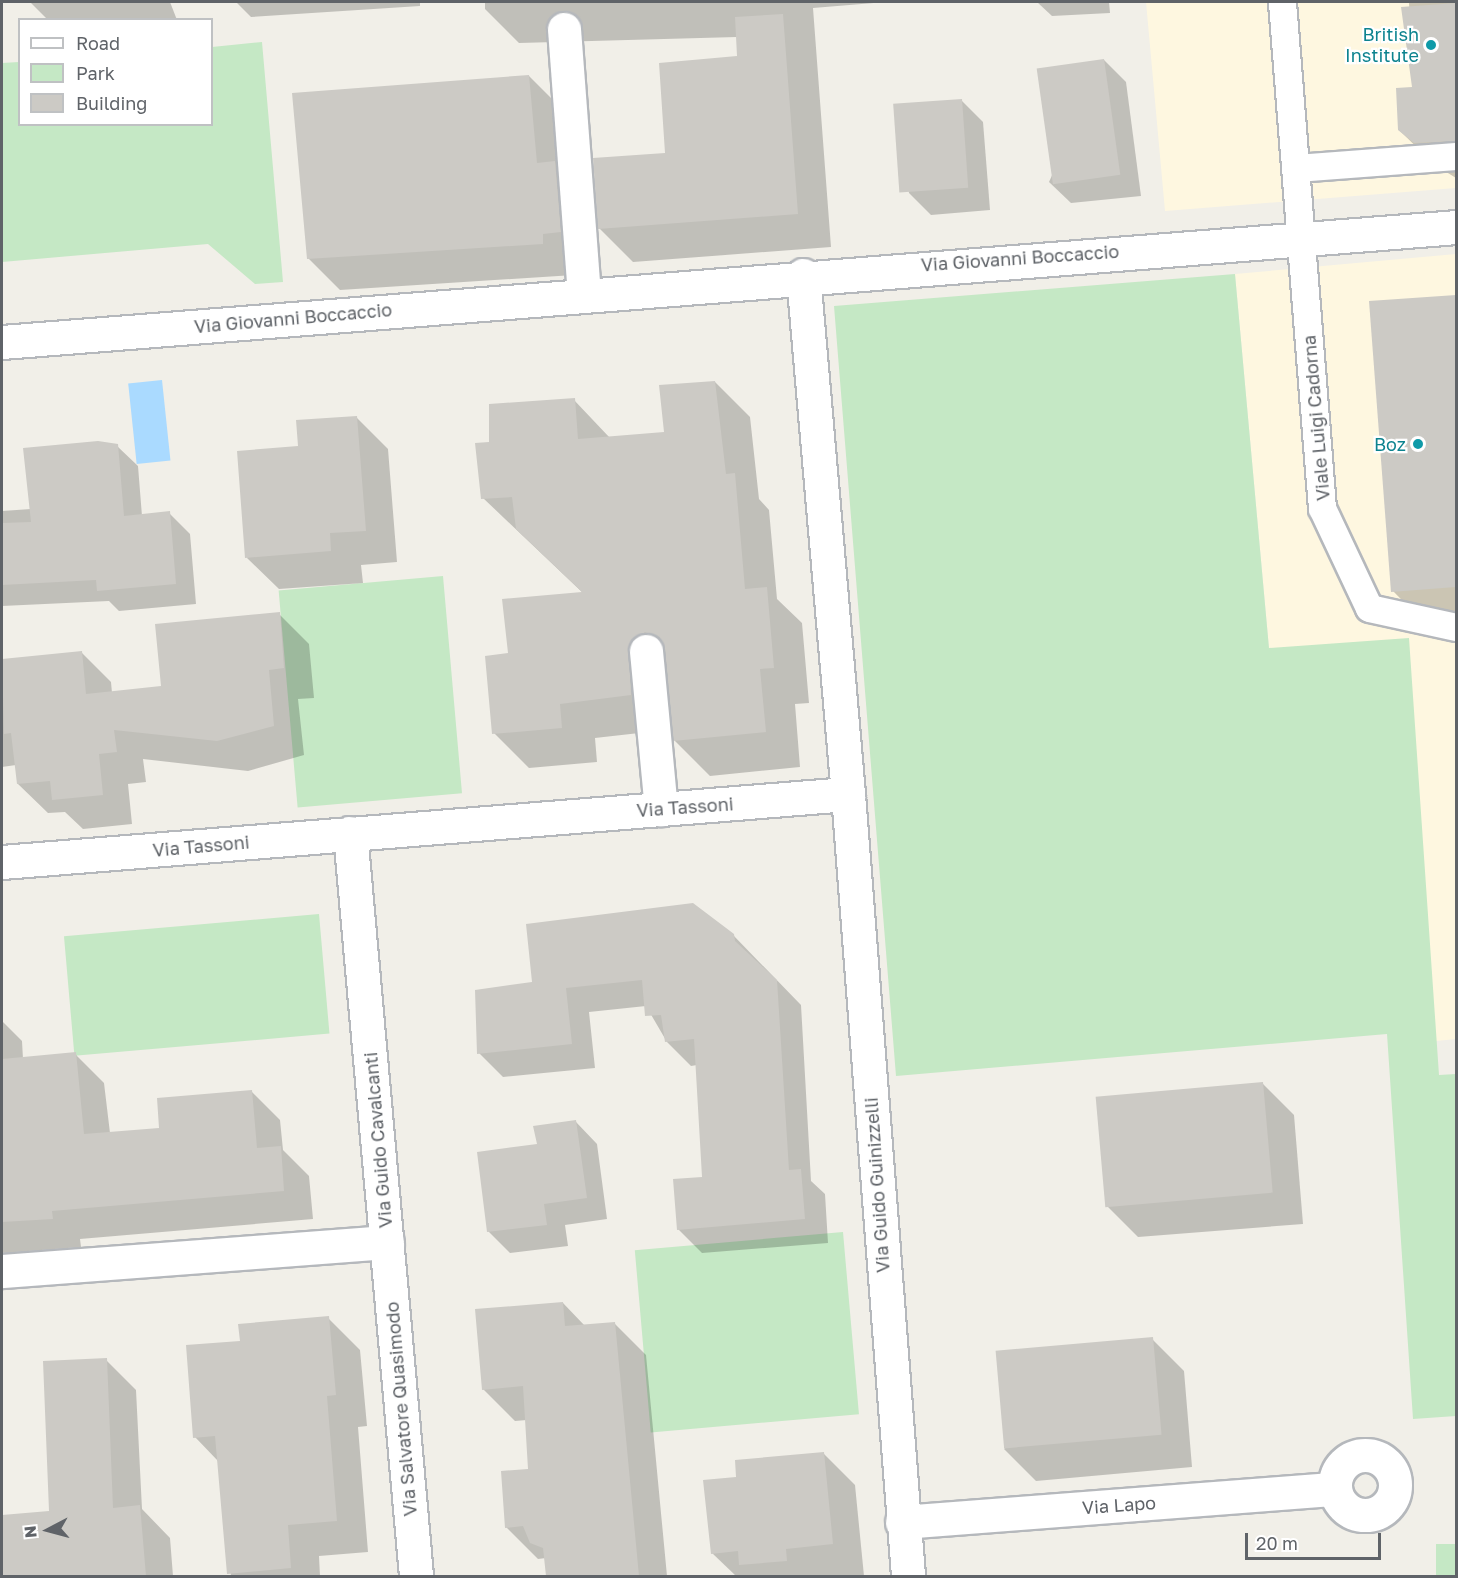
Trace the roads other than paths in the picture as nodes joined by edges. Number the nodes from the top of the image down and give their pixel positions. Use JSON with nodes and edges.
{"nodes":[{"id":1,"x":1282,"y":2,"type":"edge"},
{"id":2,"x":564,"y":29,"type":"dead end"},
{"id":3,"x":1456,"y":156,"type":"edge"},
{"id":4,"x":1296,"y":168,"type":"junction"},
{"id":5,"x":1456,"y":227,"type":"edge"},
{"id":6,"x":1301,"y":237,"type":"junction"},
{"id":7,"x":803,"y":274,"type":"junction"},
{"id":8,"x":584,"y":293,"type":"junction"},
{"id":9,"x":2,"y":342,"type":"edge"},
{"id":10,"x":1456,"y":627,"type":"edge"},
{"id":11,"x":646,"y":651,"type":"dead end"},
{"id":12,"x":849,"y":794,"type":"junction"},
{"id":13,"x":661,"y":809,"type":"junction"},
{"id":14,"x":350,"y":833,"type":"junction"},
{"id":15,"x":2,"y":862,"type":"edge"},
{"id":16,"x":387,"y":1242,"type":"junction"},
{"id":17,"x":2,"y":1271,"type":"edge"},
{"id":18,"x":1335,"y":1489,"type":"dead end"},
{"id":19,"x":902,"y":1522,"type":"junction"},
{"id":20,"x":416,"y":1576,"type":"edge"},
{"id":21,"x":908,"y":1576,"type":"edge"}],
"edges":[{"from":1,"to":4,"type":"lane"},
{"from":2,"to":8,"type":"street"},
{"from":3,"to":4,"type":"lane"},
{"from":4,"to":6,"type":"lane"},
{"from":5,"to":6,"type":"street","name":"Via Giovanni Boccaccio"},
{"from":6,"to":7,"type":"street","name":"Via Giovanni Boccaccio"},
{"from":6,"to":10,"type":"lane","name":"Viale Luigi Cadorna"},
{"from":7,"to":8,"type":"street","name":"Via Giovanni Boccaccio"},
{"from":7,"to":12,"type":"street"},
{"from":8,"to":9,"type":"street","name":"Via Giovanni Boccaccio"},
{"from":11,"to":13,"type":"street"},
{"from":12,"to":13,"type":"street","name":"Via Tassoni"},
{"from":12,"to":19,"type":"street","name":"Via Guido Guinizzelli"},
{"from":13,"to":14,"type":"street","name":"Via Tassoni"},
{"from":14,"to":15,"type":"street","name":"Via Tassoni"},
{"from":14,"to":16,"type":"street","name":"Via Guido Cavalcanti"},
{"from":16,"to":17,"type":"street","name":"Via Guido Cavalcanti"},
{"from":16,"to":20,"type":"street","name":"Via Salvatore Quasimodo"},
{"from":18,"to":19,"type":"street","name":"Via Lapo"},
{"from":19,"to":21,"type":"street","name":"Via Guido Guinizzelli"}]}
